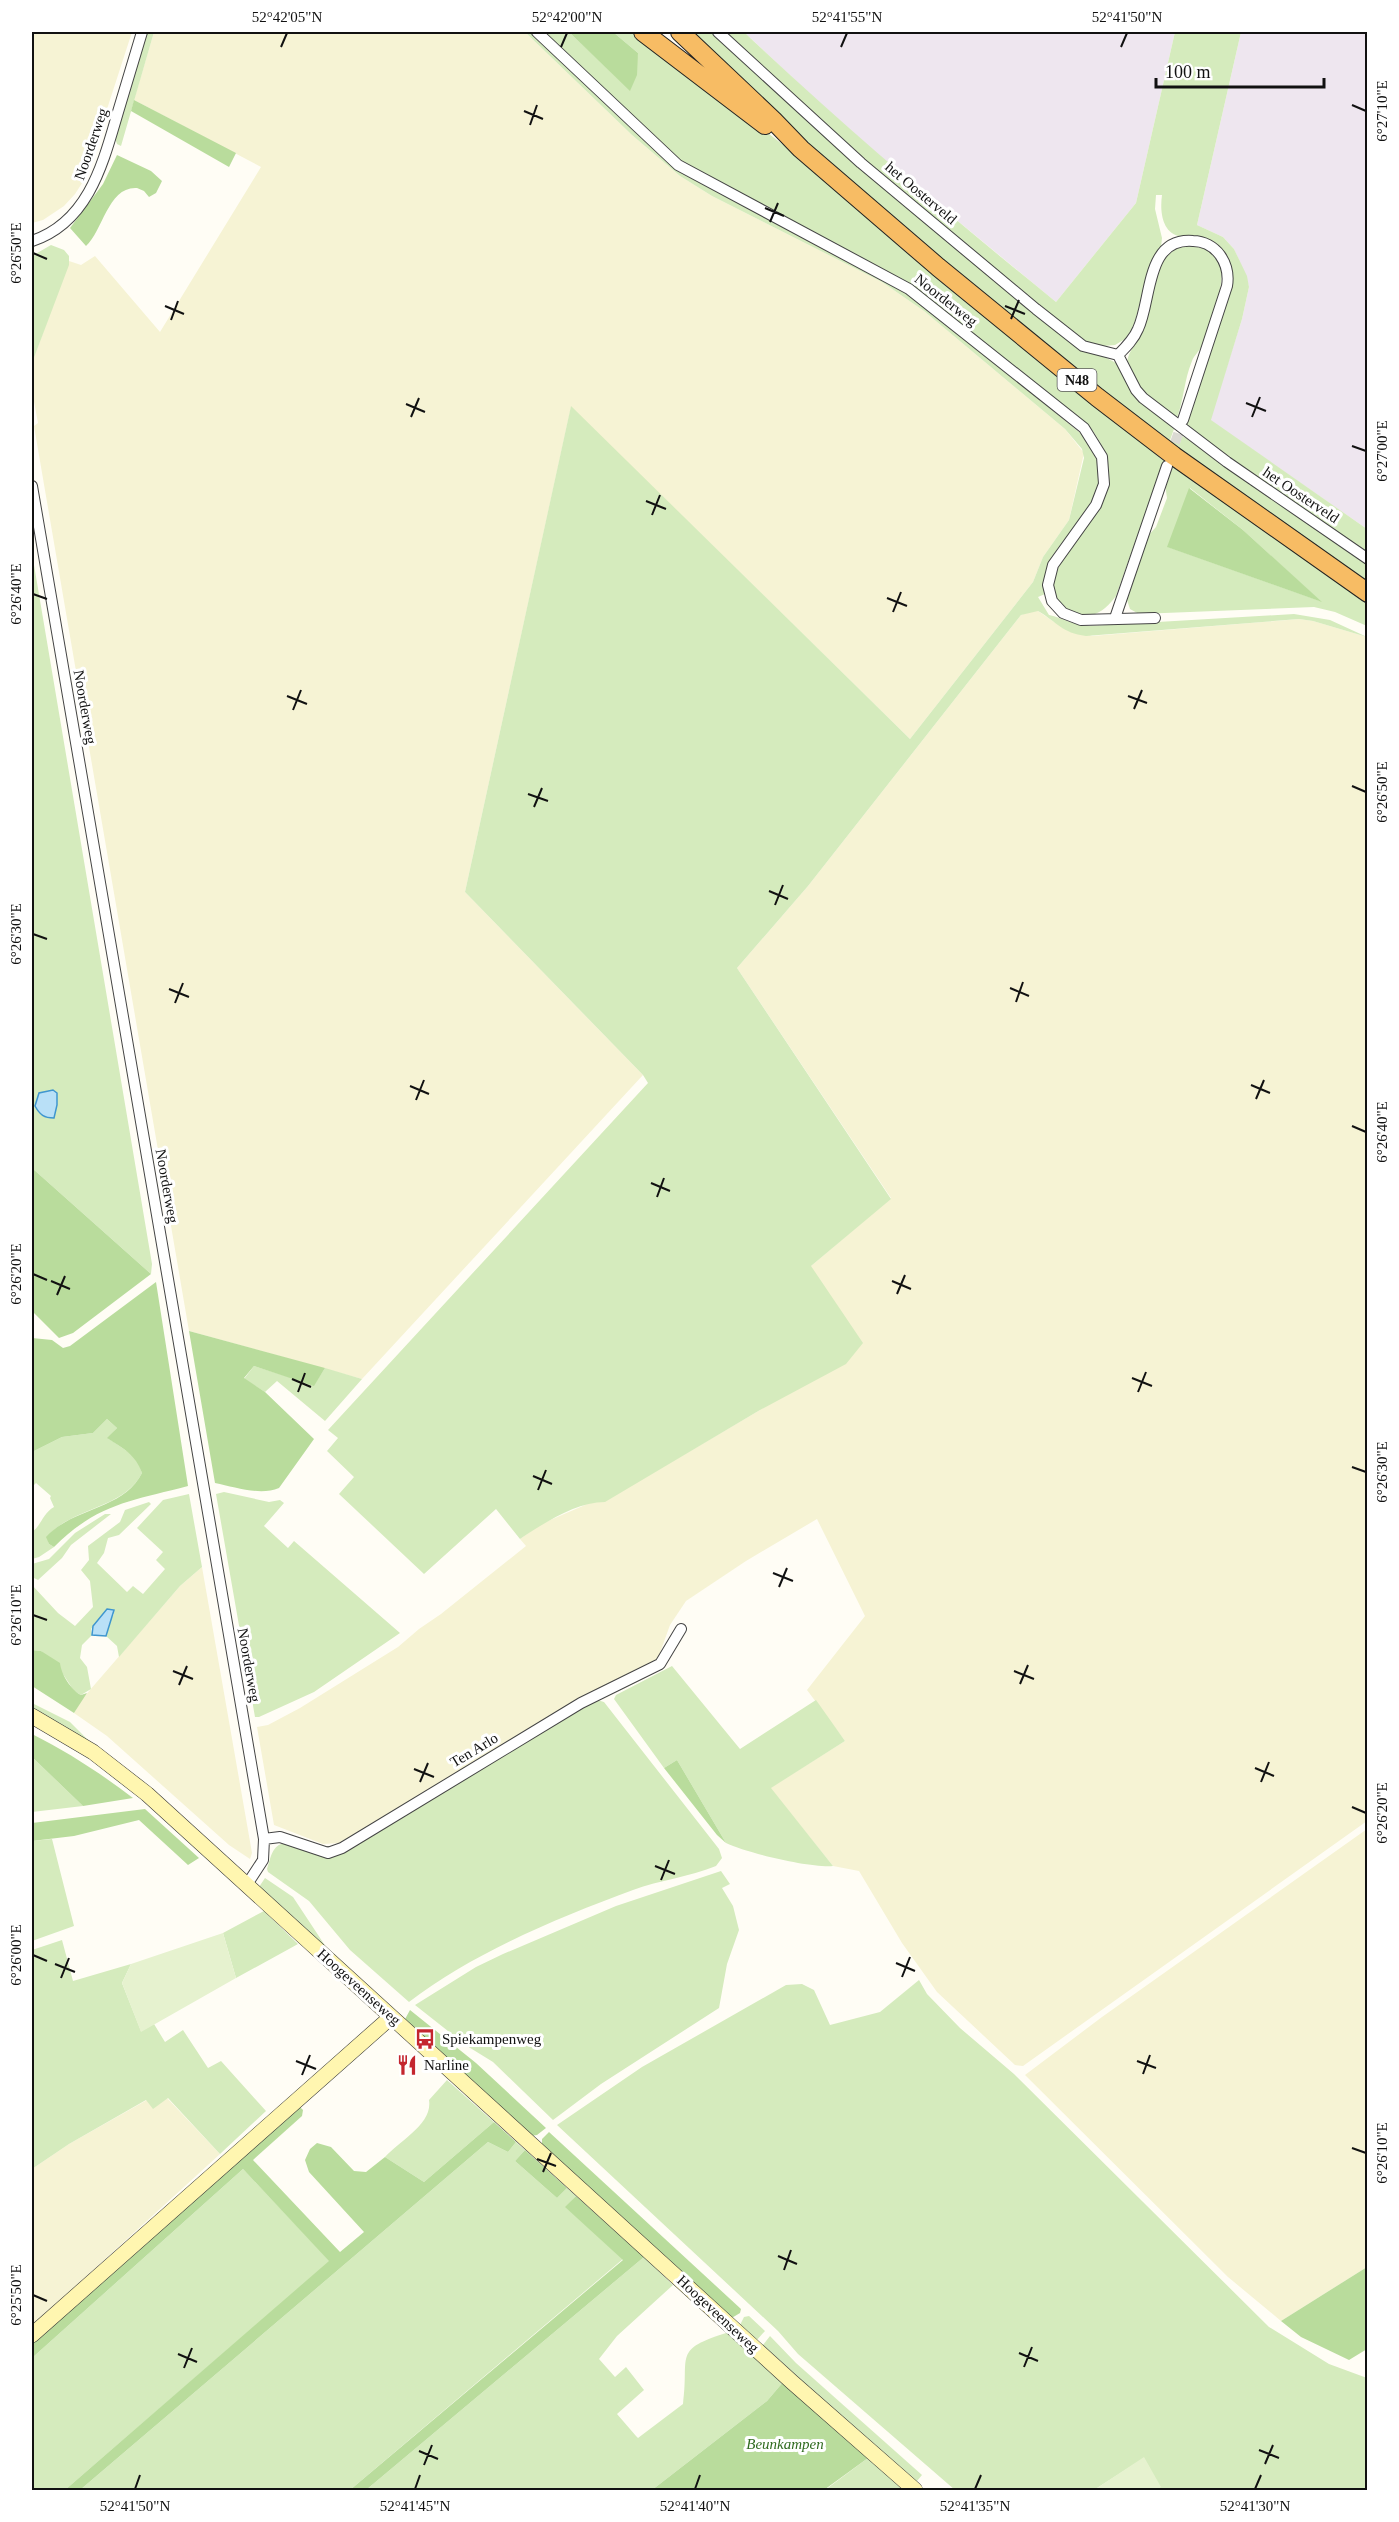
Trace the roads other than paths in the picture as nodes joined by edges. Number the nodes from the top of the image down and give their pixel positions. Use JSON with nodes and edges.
{"nodes":[{"id":1,"x":142,"y":32,"type":"edge"},
{"id":2,"x":537,"y":32,"type":"edge"},
{"id":3,"x":643,"y":32,"type":"edge"},
{"id":4,"x":680,"y":32,"type":"edge"},
{"id":5,"x":718,"y":32,"type":"edge"},
{"id":6,"x":801,"y":149,"type":"junction"},
{"id":7,"x":32,"y":241,"type":"edge"},
{"id":8,"x":1118,"y":354,"type":"junction"},
{"id":9,"x":1183,"y":420,"type":"tunnel mouth"},
{"id":10,"x":1167,"y":466,"type":"tunnel mouth"},
{"id":11,"x":32,"y":486,"type":"edge"},
{"id":12,"x":1368,"y":559,"type":"edge"},
{"id":13,"x":1368,"y":593,"type":"edge"},
{"id":14,"x":1115,"y":618,"type":"junction"},
{"id":15,"x":1155,"y":618,"type":"dead end"},
{"id":16,"x":681,"y":1629,"type":"dead end"},
{"id":17,"x":32,"y":1716,"type":"edge"},
{"id":18,"x":264,"y":1839,"type":"junction"},
{"id":19,"x":246,"y":1886,"type":"junction"},
{"id":20,"x":391,"y":2017,"type":"junction"},
{"id":21,"x":32,"y":2335,"type":"edge"},
{"id":22,"x":915,"y":2490,"type":"edge"}],
"edges":[{"from":1,"to":7,"type":"street","name":"Noorderweg"},
{"from":2,"to":14,"type":"street","name":"Noorderweg"},
{"from":3,"to":6,"type":"highway","number":"N48"},
{"from":4,"to":6,"type":"highway","number":"N48"},
{"from":5,"to":8,"type":"street","name":"het Oosterveld"},
{"from":6,"to":13,"type":"highway","number":"N48"},
{"from":8,"to":9,"type":"street"},
{"from":8,"to":12,"type":"street","name":"het Oosterveld"},
{"from":10,"to":14,"type":"street"},
{"from":11,"to":18,"type":"street","name":"Noorderweg"},
{"from":14,"to":15,"type":"street","name":"Noorderweg"},
{"from":16,"to":18,"type":"street","name":"Ten Arlo"},
{"from":17,"to":19,"type":"main road","name":"Hoogeveenseweg"},
{"from":18,"to":19,"type":"street","name":"Noorderweg"},
{"from":19,"to":20,"type":"main road","name":"Hoogeveenseweg"},
{"from":20,"to":21,"type":"main road"},
{"from":20,"to":22,"type":"main road","name":"Hoogeveenseweg"}]}
